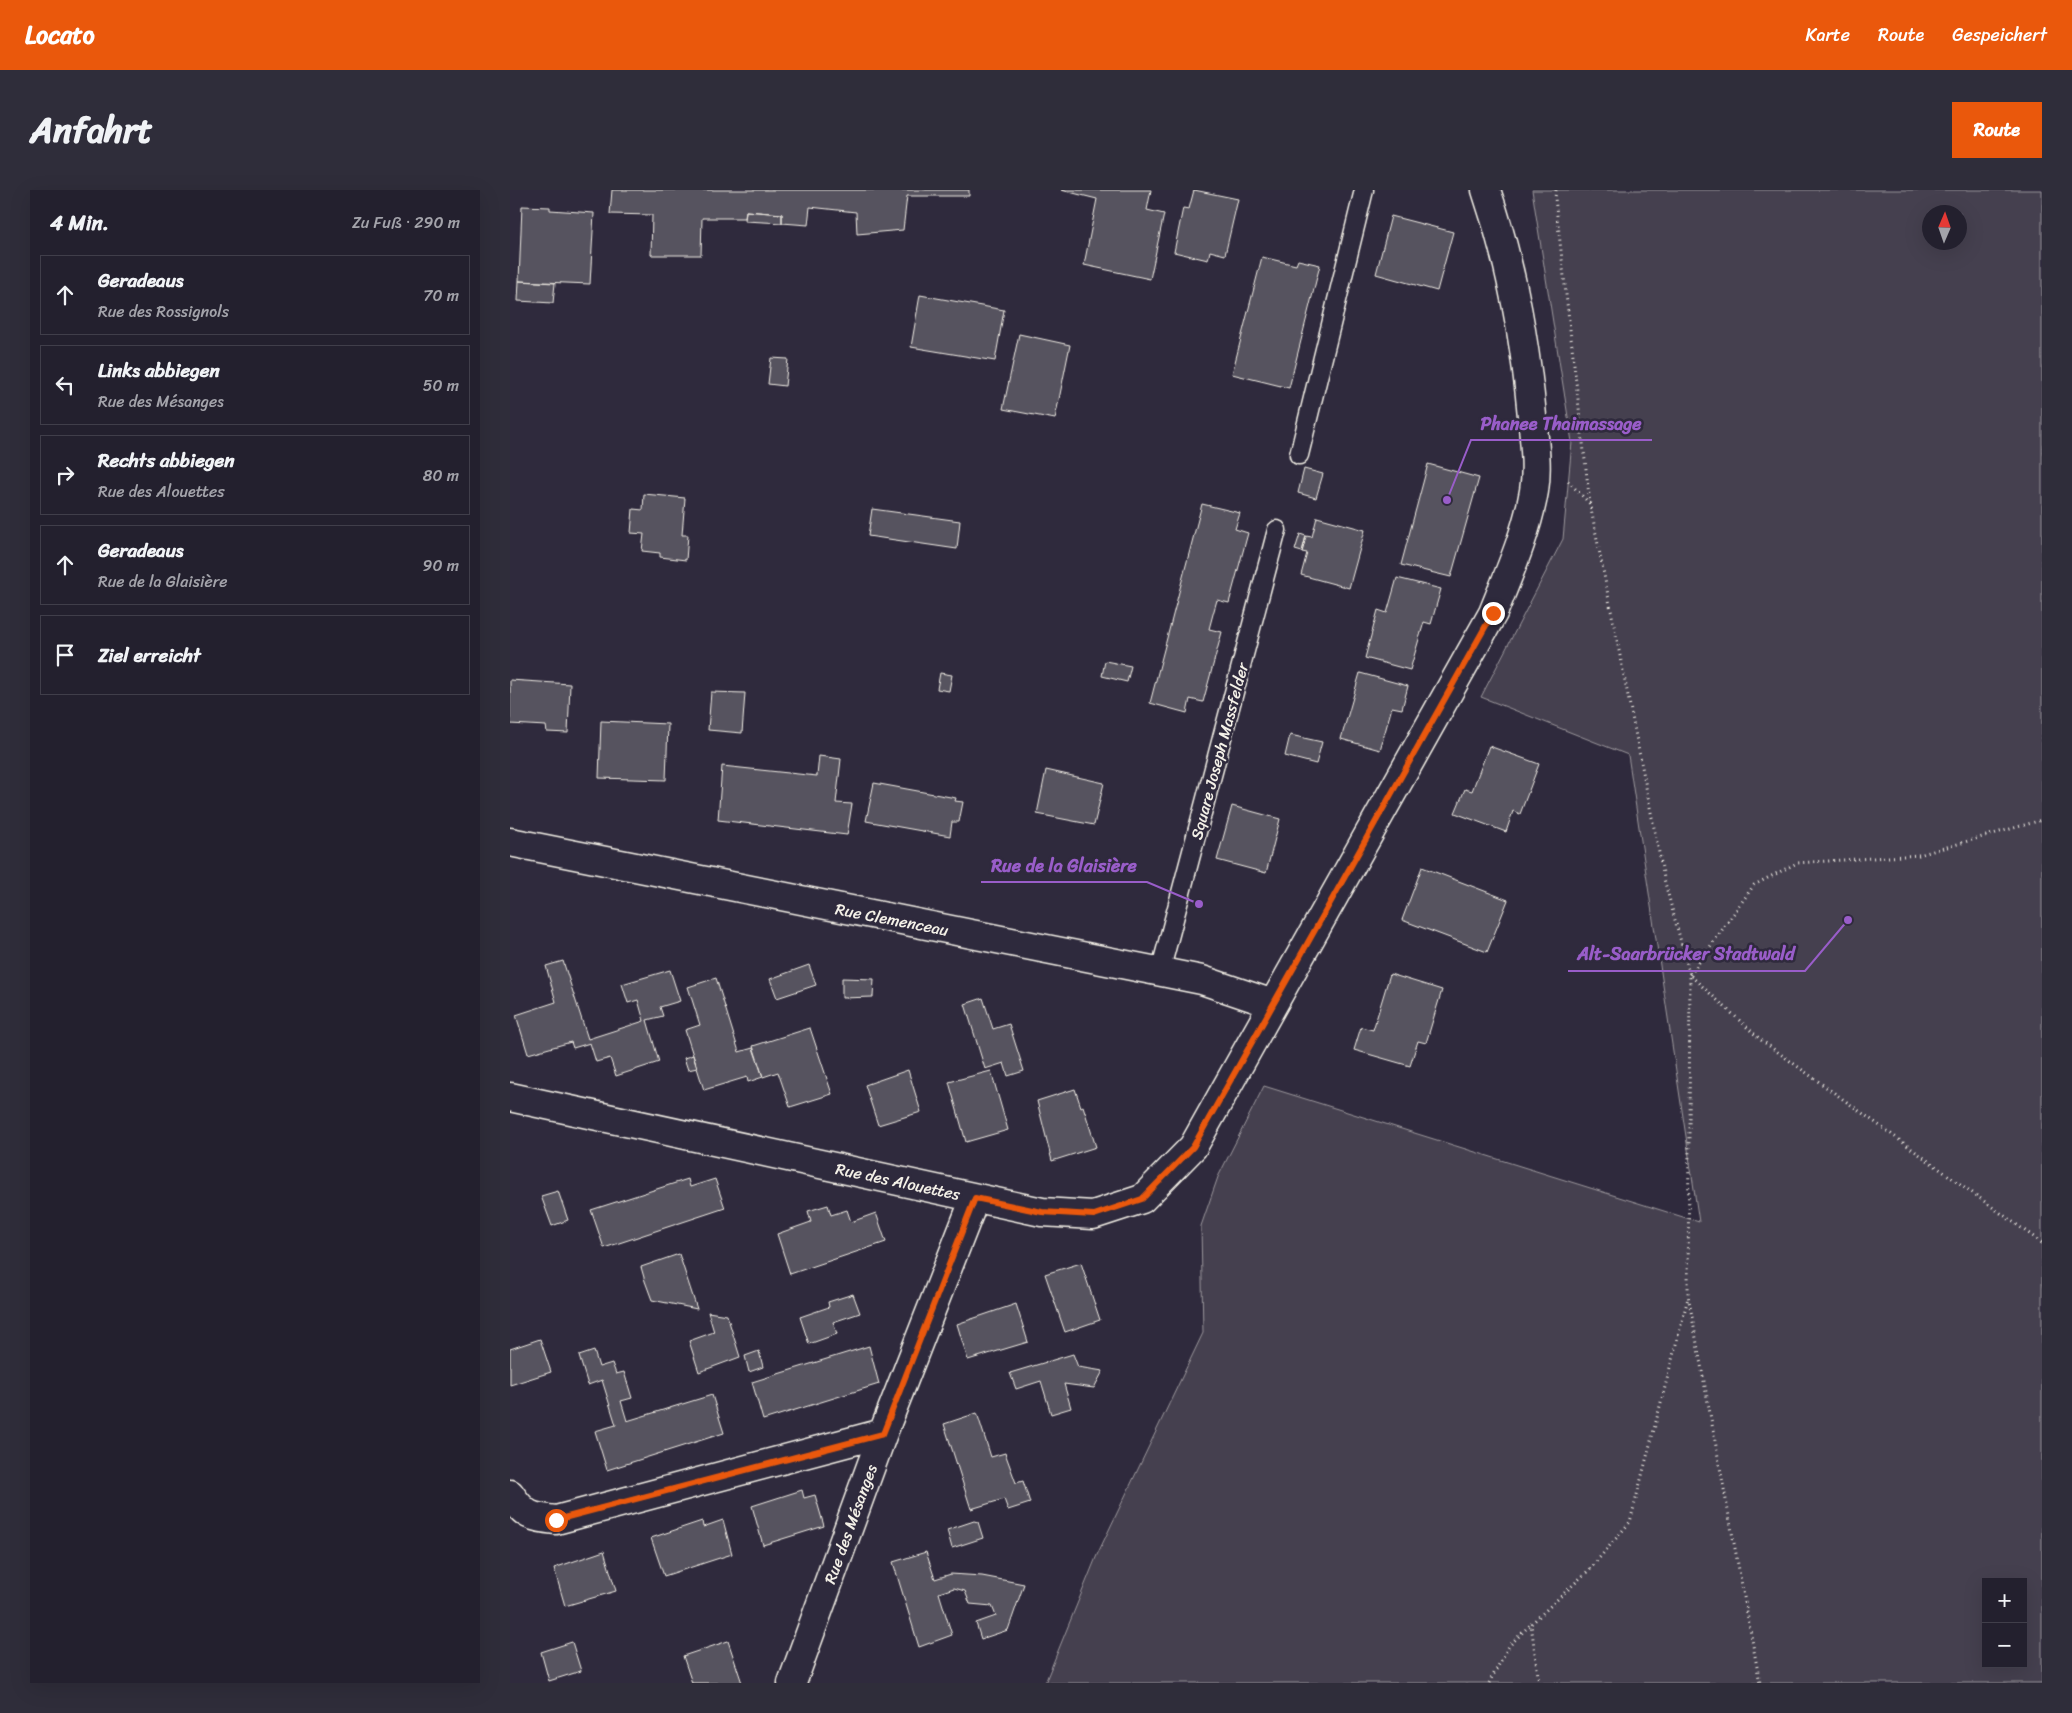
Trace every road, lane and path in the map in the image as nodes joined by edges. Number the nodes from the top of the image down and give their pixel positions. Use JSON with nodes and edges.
{"nodes":[{"id":1,"x":1364,"y":190,"type":"edge"},
{"id":2,"x":1486,"y":190,"type":"edge"},
{"id":3,"x":1556,"y":190,"type":"edge"},
{"id":4,"x":1299,"y":455,"type":"dead end"},
{"id":5,"x":1277,"y":530,"type":"dead end"},
{"id":6,"x":2042,"y":820,"type":"edge"},
{"id":7,"x":510,"y":842,"type":"edge"},
{"id":8,"x":1160,"y":972,"type":"junction"},
{"id":9,"x":1690,"y":975,"type":"junction"},
{"id":10,"x":1273,"y":1004,"type":"junction"},
{"id":11,"x":510,"y":1097,"type":"edge"},
{"id":12,"x":975,"y":1198,"type":"junction"},
{"id":13,"x":2042,"y":1243,"type":"edge"},
{"id":14,"x":1688,"y":1295,"type":"junction"},
{"id":15,"x":883,"y":1434,"type":"junction"},
{"id":16,"x":510,"y":1494,"type":"edge"},
{"id":17,"x":1530,"y":1624,"type":"junction"},
{"id":18,"x":792,"y":1683,"type":"edge"},
{"id":19,"x":1489,"y":1683,"type":"edge"},
{"id":20,"x":1539,"y":1683,"type":"edge"},
{"id":21,"x":1760,"y":1683,"type":"edge"}],
"edges":[{"from":1,"to":4,"type":"lane"},
{"from":2,"to":10,"type":"street","name":"Rue des Alouettes"},
{"from":3,"to":9,"type":"path"},
{"from":5,"to":8,"type":"lane","name":"Square Joseph Massfelder"},
{"from":6,"to":9,"type":"path"},
{"from":7,"to":8,"type":"street","name":"Rue Clemenceau"},
{"from":8,"to":10,"type":"street","name":"Rue Clemenceau"},
{"from":9,"to":13,"type":"path"},
{"from":9,"to":14,"type":"path"},
{"from":10,"to":12,"type":"street","name":"Rue des Alouettes"},
{"from":11,"to":12,"type":"street","name":"Rue des Alouettes"},
{"from":12,"to":15,"type":"street","name":"Rue des Mésanges"},
{"from":14,"to":17,"type":"path"},
{"from":14,"to":21,"type":"path"},
{"from":15,"to":16,"type":"street"},
{"from":15,"to":18,"type":"street","name":"Rue des Mésanges"},
{"from":17,"to":19,"type":"path"},
{"from":17,"to":20,"type":"path"}]}
